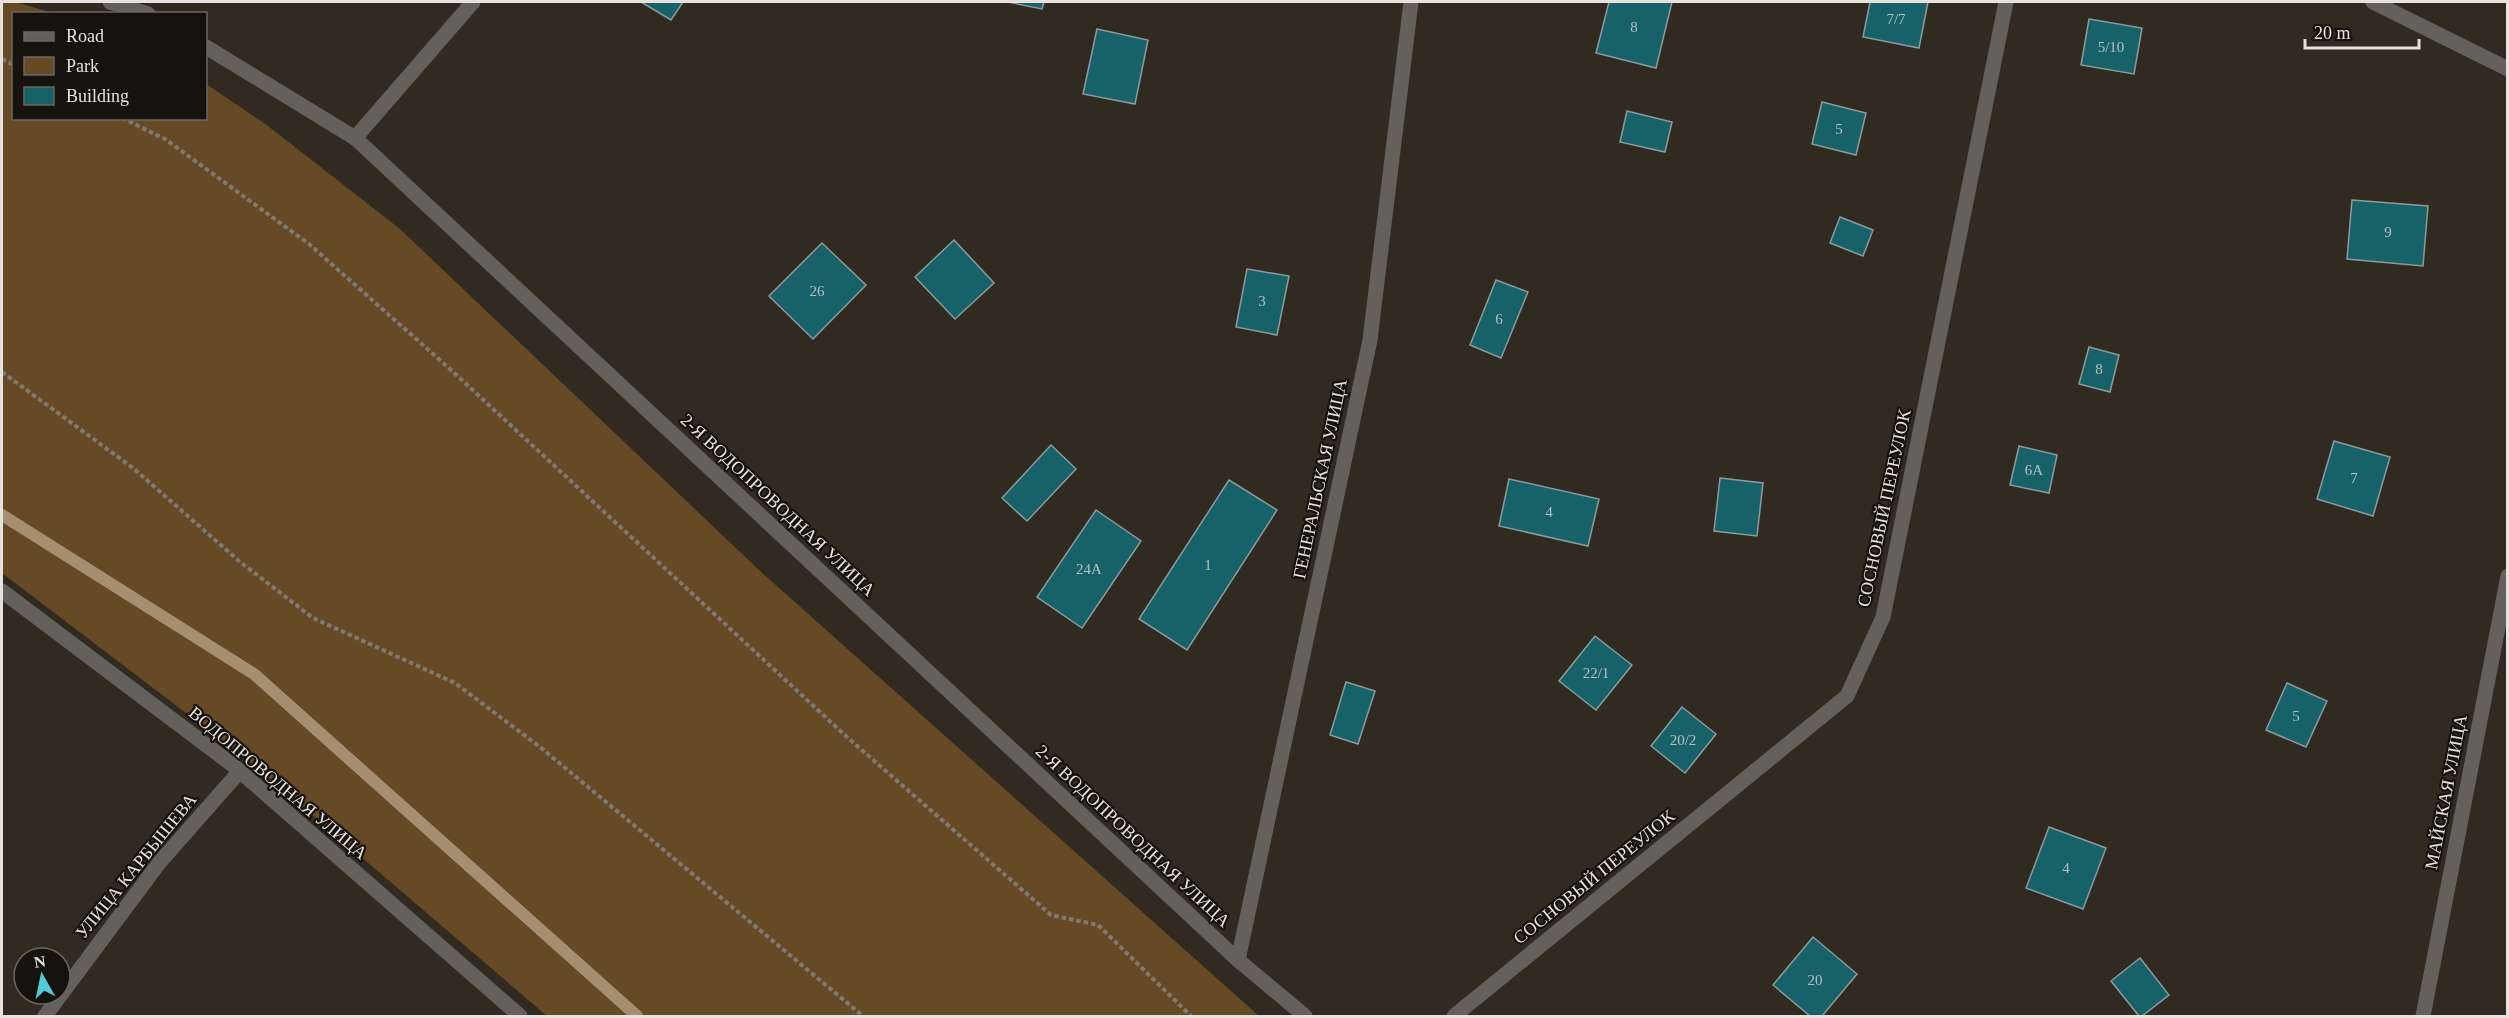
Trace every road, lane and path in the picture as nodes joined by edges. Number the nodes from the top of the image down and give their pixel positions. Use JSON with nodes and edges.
{"nodes":[{"id":1,"x":110,"y":2,"type":"edge"},
{"id":2,"x":473,"y":2,"type":"edge"},
{"id":3,"x":1411,"y":2,"type":"edge"},
{"id":4,"x":2006,"y":2,"type":"edge"},
{"id":5,"x":2373,"y":2,"type":"edge"},
{"id":6,"x":142,"y":12,"type":"edge"},
{"id":7,"x":207,"y":48,"type":"edge"},
{"id":8,"x":2508,"y":69,"type":"edge"},
{"id":9,"x":126,"y":120,"type":"edge"},
{"id":10,"x":355,"y":138,"type":"junction"},
{"id":11,"x":2,"y":372,"type":"edge"},
{"id":12,"x":2508,"y":576,"type":"edge"},
{"id":13,"x":2,"y":591,"type":"edge"},
{"id":14,"x":240,"y":771,"type":"junction"},
{"id":15,"x":1238,"y":960,"type":"junction"},
{"id":16,"x":45,"y":1017,"type":"edge"},
{"id":17,"x":520,"y":1017,"type":"edge"},
{"id":18,"x":863,"y":1017,"type":"edge"},
{"id":19,"x":1191,"y":1017,"type":"edge"},
{"id":20,"x":1305,"y":1017,"type":"edge"},
{"id":21,"x":1454,"y":1017,"type":"edge"},
{"id":22,"x":2423,"y":1017,"type":"edge"}],
"edges":[{"from":1,"to":6,"type":"street"},
{"from":2,"to":10,"type":"street"},
{"from":3,"to":15,"type":"street","name":"ГЕНЕРАЛЬСКАЯ УЛИЦА"},
{"from":4,"to":21,"type":"street","name":"СОСНОВЫЙ ПЕРЕУЛОК"},
{"from":5,"to":8,"type":"street"},
{"from":7,"to":10,"type":"street","name":"2-Я ВОДОПРОВОДНАЯ УЛИЦА"},
{"from":9,"to":19,"type":"path"},
{"from":10,"to":15,"type":"street","name":"2-Я ВОДОПРОВОДНАЯ УЛИЦА"},
{"from":11,"to":18,"type":"path"},
{"from":12,"to":22,"type":"street","name":"МАЙСКАЯ УЛИЦА"},
{"from":13,"to":14,"type":"street","name":"ВОДОПРОВОДНАЯ УЛИЦА"},
{"from":14,"to":16,"type":"street","name":"УЛИЦА КАРБЫШЕВА"},
{"from":14,"to":17,"type":"street","name":"ВОДОПРОВОДНАЯ УЛИЦА"},
{"from":15,"to":20,"type":"street","name":"2-Я ВОДОПРОВОДНАЯ УЛИЦА"}]}
